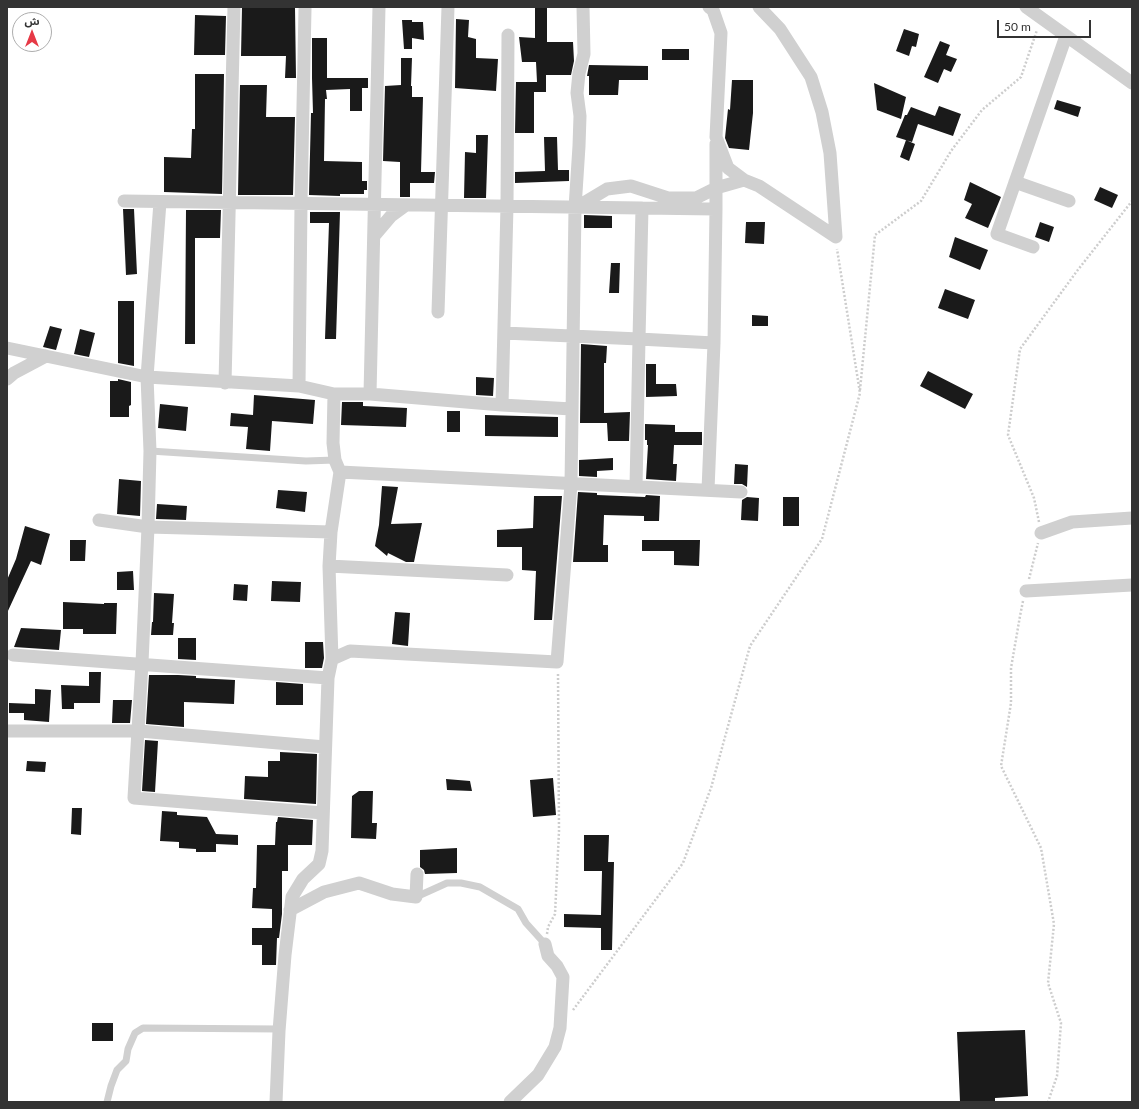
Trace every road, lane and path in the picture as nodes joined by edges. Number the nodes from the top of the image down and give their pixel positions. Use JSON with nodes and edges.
{"nodes":[{"id":1,"x":234,"y":7,"type":"edge"},
{"id":2,"x":379,"y":7,"type":"edge"},
{"id":3,"x":448,"y":7,"type":"edge"},
{"id":4,"x":582,"y":7,"type":"edge"},
{"id":5,"x":709,"y":7,"type":"edge"},
{"id":6,"x":759,"y":7,"type":"edge"},
{"id":7,"x":1026,"y":7,"type":"edge"},
{"id":8,"x":306,"y":9,"type":"dead end"},
{"id":9,"x":1041,"y":18,"type":"junction"},
{"id":10,"x":508,"y":35,"type":"dead end"},
{"id":11,"x":1066,"y":36,"type":"junction"},
{"id":12,"x":1132,"y":83,"type":"edge"},
{"id":13,"x":716,"y":136,"type":"junction"},
{"id":14,"x":744,"y":180,"type":"junction"},
{"id":15,"x":1015,"y":182,"type":"junction"},
{"id":16,"x":716,"y":188,"type":"junction"},
{"id":17,"x":124,"y":201,"type":"dead end"},
{"id":18,"x":1069,"y":201,"type":"dead end"},
{"id":19,"x":1132,"y":201,"type":"edge"},
{"id":20,"x":160,"y":202,"type":"junction"},
{"id":21,"x":230,"y":203,"type":"junction"},
{"id":22,"x":301,"y":204,"type":"junction"},
{"id":23,"x":375,"y":205,"type":"junction"},
{"id":24,"x":406,"y":205,"type":"junction"},
{"id":25,"x":442,"y":206,"type":"junction"},
{"id":26,"x":508,"y":206,"type":"junction"},
{"id":27,"x":575,"y":208,"type":"junction"},
{"id":28,"x":642,"y":208,"type":"junction"},
{"id":29,"x":716,"y":209,"type":"junction"},
{"id":30,"x":374,"y":236,"type":"junction"},
{"id":31,"x":836,"y":237,"type":"junction"},
{"id":32,"x":1033,"y":247,"type":"dead end"},
{"id":33,"x":438,"y":312,"type":"dead end"},
{"id":34,"x":504,"y":333,"type":"junction"},
{"id":35,"x":573,"y":336,"type":"junction"},
{"id":36,"x":639,"y":339,"type":"junction"},
{"id":37,"x":714,"y":343,"type":"junction"},
{"id":38,"x":7,"y":348,"type":"edge"},
{"id":39,"x":46,"y":356,"type":"junction"},
{"id":40,"x":148,"y":377,"type":"junction"},
{"id":41,"x":7,"y":379,"type":"edge"},
{"id":42,"x":226,"y":383,"type":"junction"},
{"id":43,"x":299,"y":386,"type":"junction"},
{"id":44,"x":860,"y":393,"type":"junction"},
{"id":45,"x":334,"y":394,"type":"junction"},
{"id":46,"x":370,"y":394,"type":"junction"},
{"id":47,"x":502,"y":405,"type":"junction"},
{"id":48,"x":572,"y":410,"type":"junction"},
{"id":49,"x":150,"y":451,"type":"junction"},
{"id":50,"x":337,"y":466,"type":"junction"},
{"id":51,"x":571,"y":484,"type":"junction"},
{"id":52,"x":636,"y":487,"type":"junction"},
{"id":53,"x":708,"y":490,"type":"junction"},
{"id":54,"x":741,"y":492,"type":"dead end"},
{"id":55,"x":1132,"y":518,"type":"edge"},
{"id":56,"x":99,"y":520,"type":"dead end"},
{"id":57,"x":148,"y":527,"type":"junction"},
{"id":58,"x":331,"y":532,"type":"junction"},
{"id":59,"x":1040,"y":533,"type":"junction"},
{"id":60,"x":329,"y":566,"type":"junction"},
{"id":61,"x":507,"y":575,"type":"dead end"},
{"id":62,"x":1132,"y":585,"type":"edge"},
{"id":63,"x":1026,"y":591,"type":"junction"},
{"id":64,"x":13,"y":655,"type":"dead end"},
{"id":65,"x":332,"y":659,"type":"junction"},
{"id":66,"x":557,"y":662,"type":"junction"},
{"id":67,"x":142,"y":663,"type":"junction"},
{"id":68,"x":328,"y":678,"type":"junction"},
{"id":69,"x":7,"y":731,"type":"edge"},
{"id":70,"x":139,"y":731,"type":"junction"},
{"id":71,"x":325,"y":746,"type":"junction"},
{"id":72,"x":323,"y":813,"type":"junction"},
{"id":73,"x":417,"y":874,"type":"dead end"},
{"id":74,"x":416,"y":897,"type":"junction"},
{"id":75,"x":290,"y":910,"type":"junction"},
{"id":76,"x":545,"y":944,"type":"junction"},
{"id":77,"x":560,"y":1028,"type":"junction"},
{"id":78,"x":279,"y":1029,"type":"junction"},
{"id":79,"x":106,"y":1102,"type":"edge"},
{"id":80,"x":276,"y":1102,"type":"edge"},
{"id":81,"x":510,"y":1102,"type":"edge"},
{"id":82,"x":1048,"y":1102,"type":"edge"}],
"edges":[{"from":1,"to":21,"type":"street"},
{"from":2,"to":23,"type":"street"},
{"from":3,"to":25,"type":"street"},
{"from":4,"to":27,"type":"street"},
{"from":5,"to":13,"type":"street"},
{"from":6,"to":31,"type":"street"},
{"from":7,"to":9,"type":"street"},
{"from":8,"to":22,"type":"street"},
{"from":9,"to":11,"type":"street"},
{"from":9,"to":44,"type":"path"},
{"from":10,"to":26,"type":"street"},
{"from":11,"to":12,"type":"street"},
{"from":11,"to":15,"type":"street"},
{"from":13,"to":14,"type":"street"},
{"from":13,"to":16,"type":"street"},
{"from":14,"to":16,"type":"street"},
{"from":14,"to":31,"type":"street"},
{"from":15,"to":18,"type":"street"},
{"from":15,"to":32,"type":"street"},
{"from":16,"to":27,"type":"street"},
{"from":16,"to":29,"type":"street"},
{"from":17,"to":20,"type":"street"},
{"from":19,"to":59,"type":"path"},
{"from":20,"to":21,"type":"street"},
{"from":20,"to":40,"type":"street"},
{"from":21,"to":22,"type":"street"},
{"from":21,"to":42,"type":"street"},
{"from":22,"to":23,"type":"street"},
{"from":22,"to":43,"type":"street"},
{"from":23,"to":24,"type":"street"},
{"from":23,"to":30,"type":"street"},
{"from":24,"to":25,"type":"street"},
{"from":24,"to":30,"type":"street"},
{"from":25,"to":26,"type":"street"},
{"from":25,"to":33,"type":"street"},
{"from":26,"to":27,"type":"street"},
{"from":26,"to":34,"type":"street"},
{"from":27,"to":28,"type":"street"},
{"from":27,"to":35,"type":"street"},
{"from":28,"to":29,"type":"street"},
{"from":28,"to":36,"type":"street"},
{"from":29,"to":37,"type":"street"},
{"from":30,"to":46,"type":"street"},
{"from":31,"to":44,"type":"path"},
{"from":34,"to":35,"type":"street"},
{"from":34,"to":47,"type":"street"},
{"from":35,"to":36,"type":"street"},
{"from":35,"to":48,"type":"street"},
{"from":36,"to":37,"type":"street"},
{"from":36,"to":52,"type":"street"},
{"from":37,"to":53,"type":"street"},
{"from":38,"to":39,"type":"street"},
{"from":39,"to":40,"type":"street"},
{"from":39,"to":41,"type":"street"},
{"from":40,"to":42,"type":"street"},
{"from":40,"to":49,"type":"street"},
{"from":42,"to":43,"type":"street"},
{"from":43,"to":45,"type":"street"},
{"from":44,"to":77,"type":"path"},
{"from":45,"to":46,"type":"street"},
{"from":45,"to":50,"type":"street"},
{"from":46,"to":47,"type":"street"},
{"from":47,"to":48,"type":"street"},
{"from":48,"to":51,"type":"street"},
{"from":49,"to":50,"type":"lane"},
{"from":49,"to":57,"type":"street"},
{"from":50,"to":51,"type":"street"},
{"from":50,"to":58,"type":"street"},
{"from":51,"to":52,"type":"street"},
{"from":51,"to":66,"type":"street"},
{"from":52,"to":53,"type":"street"},
{"from":53,"to":54,"type":"street"},
{"from":55,"to":59,"type":"street"},
{"from":56,"to":57,"type":"street"},
{"from":57,"to":58,"type":"street"},
{"from":57,"to":67,"type":"street"},
{"from":58,"to":60,"type":"street"},
{"from":59,"to":63,"type":"path"},
{"from":60,"to":61,"type":"street"},
{"from":60,"to":65,"type":"street"},
{"from":62,"to":63,"type":"street"},
{"from":63,"to":82,"type":"path"},
{"from":64,"to":67,"type":"street"},
{"from":65,"to":66,"type":"street"},
{"from":65,"to":68,"type":"street"},
{"from":66,"to":76,"type":"path"},
{"from":67,"to":68,"type":"street"},
{"from":67,"to":70,"type":"street"},
{"from":68,"to":71,"type":"street"},
{"from":69,"to":70,"type":"street"},
{"from":70,"to":71,"type":"street"},
{"from":70,"to":72,"type":"street"},
{"from":71,"to":72,"type":"street"},
{"from":72,"to":75,"type":"street"},
{"from":73,"to":74,"type":"street"},
{"from":74,"to":75,"type":"street"},
{"from":74,"to":76,"type":"lane"},
{"from":75,"to":78,"type":"street"},
{"from":76,"to":77,"type":"street"},
{"from":77,"to":81,"type":"street"},
{"from":78,"to":79,"type":"lane"},
{"from":78,"to":80,"type":"street"}]}
